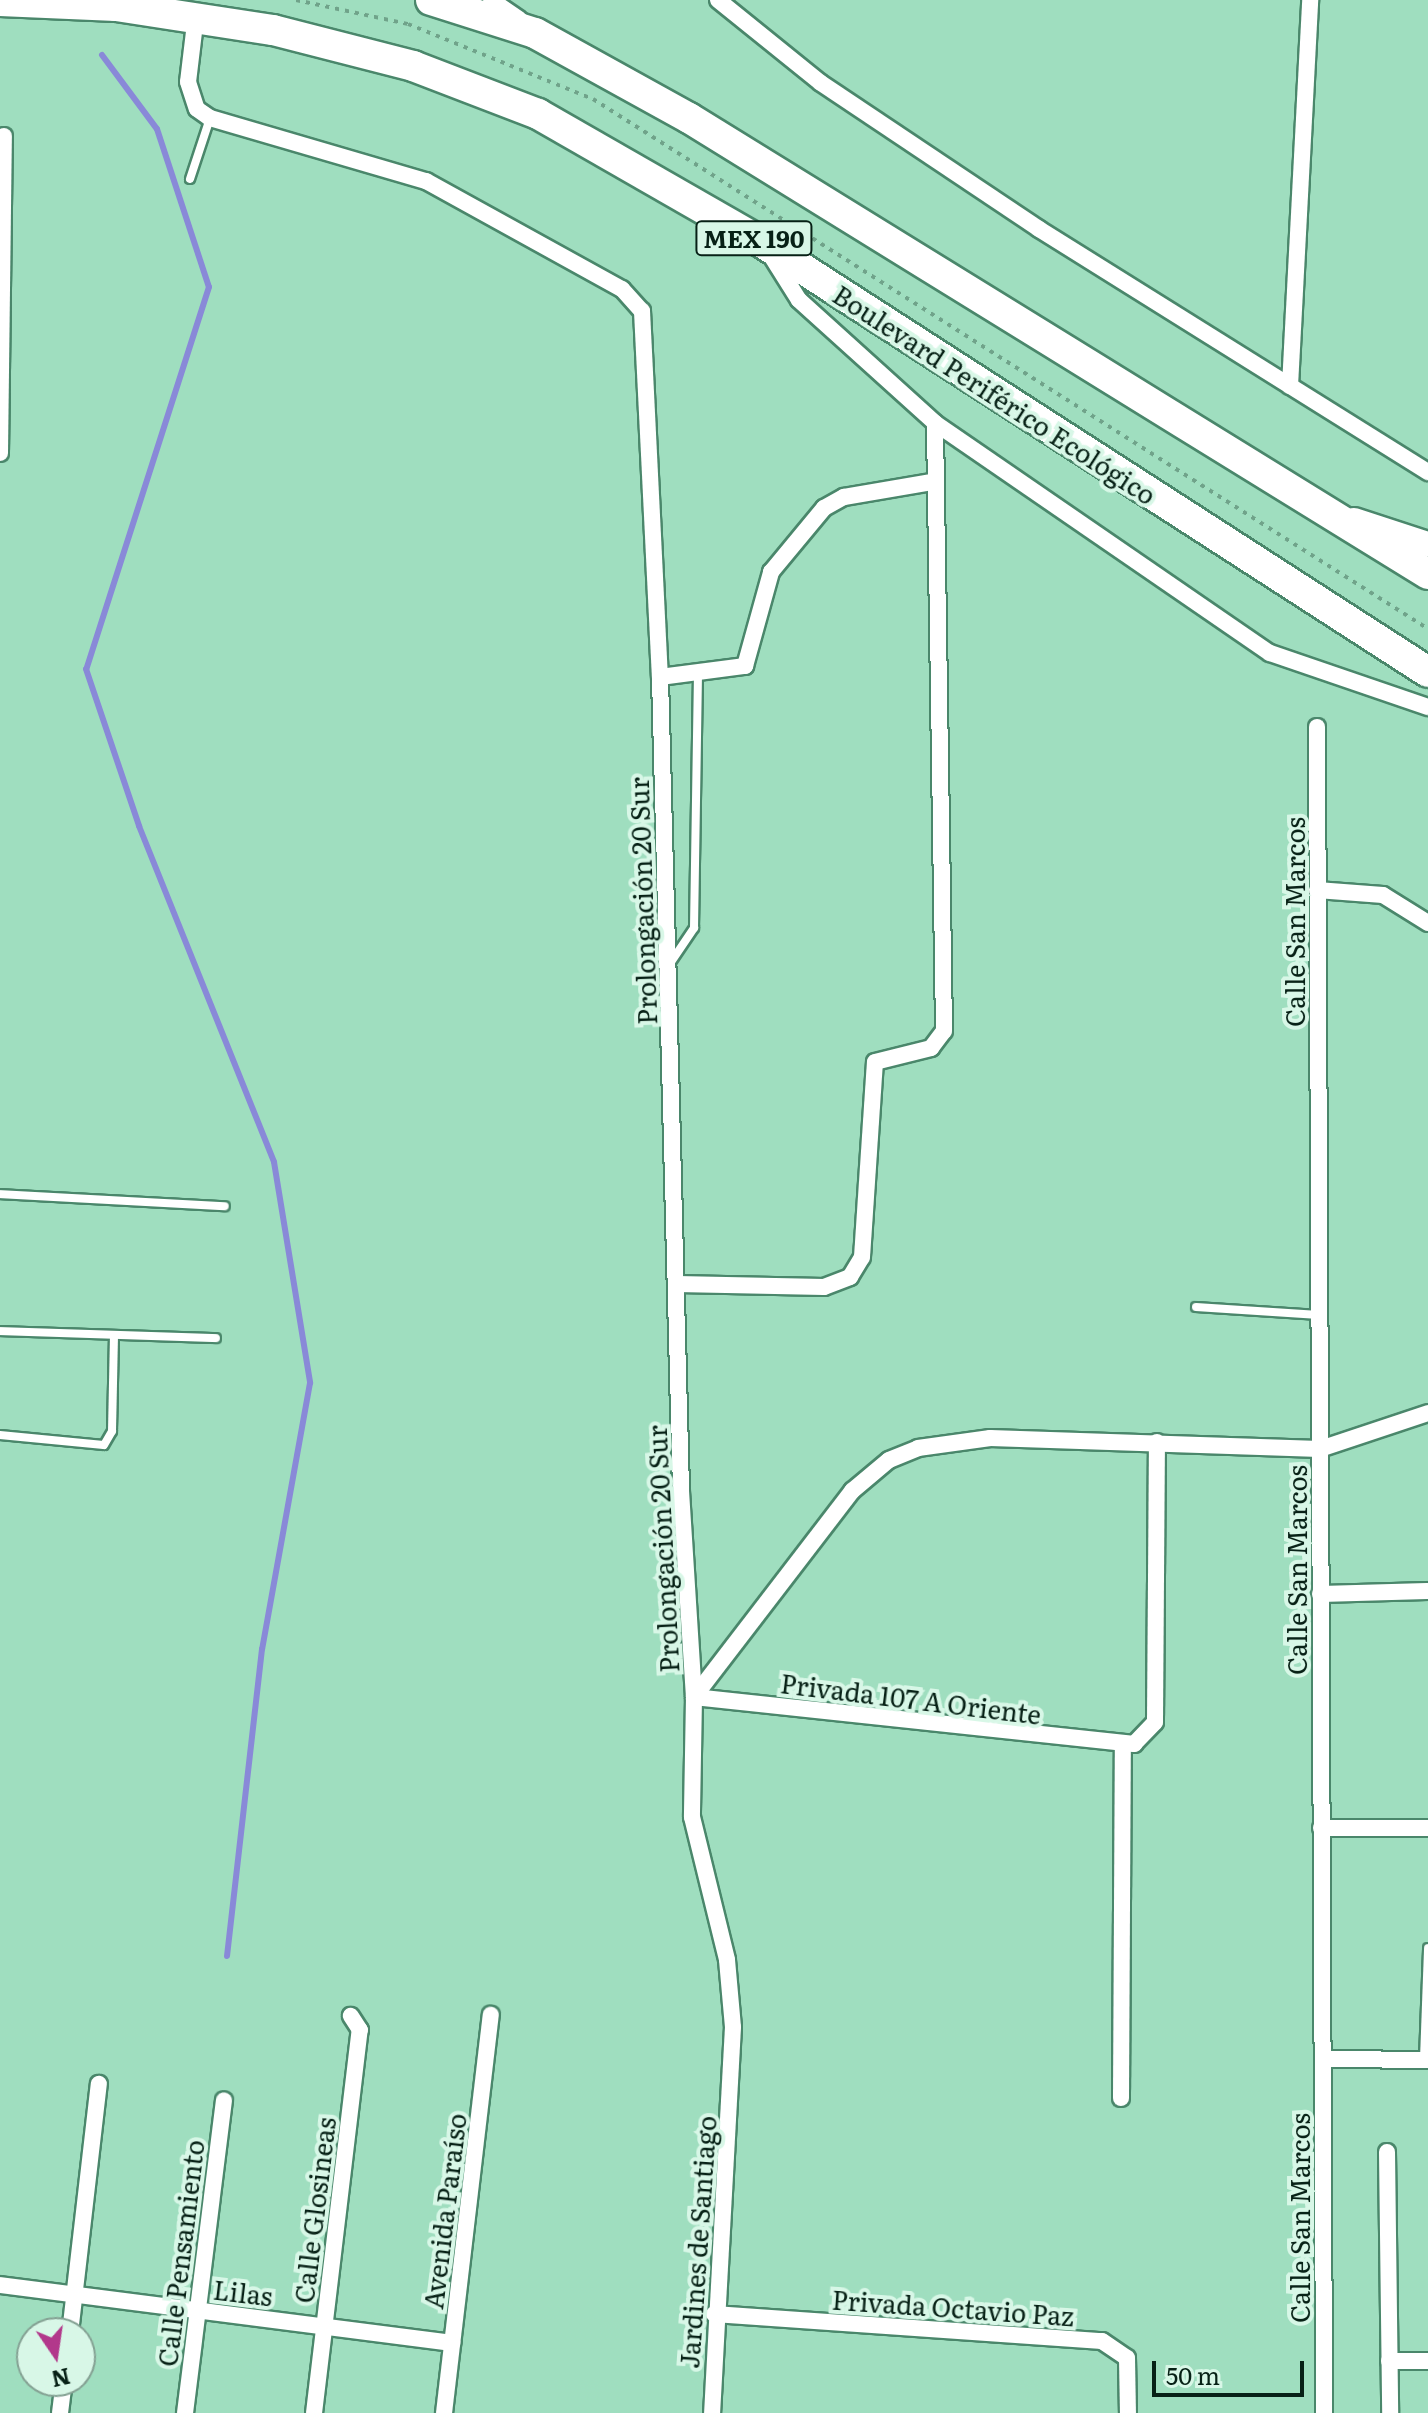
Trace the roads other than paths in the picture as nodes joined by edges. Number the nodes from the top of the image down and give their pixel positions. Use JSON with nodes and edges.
{"nodes":[{"id":1,"x":431,"y":0,"type":"edge"},
{"id":2,"x":491,"y":0,"type":"edge"},
{"id":3,"x":718,"y":0,"type":"edge"},
{"id":4,"x":1310,"y":0,"type":"edge"},
{"id":5,"x":0,"y":1,"type":"edge"},
{"id":6,"x":733,"y":6,"type":"edge"},
{"id":7,"x":196,"y":15,"type":"junction"},
{"id":8,"x":535,"y":33,"type":"junction"},
{"id":9,"x":210,"y":118,"type":"junction"},
{"id":10,"x":4,"y":136,"type":"dead end"},
{"id":11,"x":190,"y":179,"type":"dead end"},
{"id":12,"x":763,"y":243,"type":"junction"},
{"id":13,"x":2,"y":370,"type":"edge"},
{"id":14,"x":1290,"y":386,"type":"junction"},
{"id":15,"x":935,"y":423,"type":"junction"},
{"id":16,"x":0,"y":453,"type":"edge"},
{"id":17,"x":1428,"y":472,"type":"edge"},
{"id":18,"x":932,"y":482,"type":"junction"},
{"id":19,"x":1335,"y":514,"type":"junction"},
{"id":20,"x":1428,"y":544,"type":"edge"},
{"id":21,"x":1428,"y":574,"type":"edge"},
{"id":22,"x":1428,"y":672,"type":"edge"},
{"id":23,"x":698,"y":675,"type":"junction"},
{"id":24,"x":660,"y":677,"type":"junction"},
{"id":25,"x":1428,"y":707,"type":"edge"},
{"id":26,"x":1317,"y":727,"type":"dead end"},
{"id":27,"x":1317,"y":890,"type":"junction"},
{"id":28,"x":1428,"y":923,"type":"edge"},
{"id":29,"x":668,"y":967,"type":"junction"},
{"id":30,"x":0,"y":1194,"type":"edge"},
{"id":31,"x":225,"y":1206,"type":"dead end"},
{"id":32,"x":677,"y":1284,"type":"junction"},
{"id":33,"x":1196,"y":1307,"type":"dead end"},
{"id":34,"x":1319,"y":1315,"type":"junction"},
{"id":35,"x":0,"y":1331,"type":"edge"},
{"id":36,"x":114,"y":1335,"type":"junction"},
{"id":37,"x":216,"y":1338,"type":"dead end"},
{"id":38,"x":1428,"y":1413,"type":"edge"},
{"id":39,"x":0,"y":1435,"type":"edge"},
{"id":40,"x":1157,"y":1442,"type":"junction"},
{"id":41,"x":1320,"y":1449,"type":"junction"},
{"id":42,"x":1428,"y":1591,"type":"edge"},
{"id":43,"x":1320,"y":1594,"type":"junction"},
{"id":44,"x":694,"y":1697,"type":"junction"},
{"id":45,"x":1123,"y":1746,"type":"junction"},
{"id":46,"x":1321,"y":1828,"type":"junction"},
{"id":47,"x":1428,"y":1828,"type":"edge"},
{"id":48,"x":1428,"y":1948,"type":"edge"},
{"id":49,"x":491,"y":2015,"type":"dead end"},
{"id":50,"x":351,"y":2016,"type":"dead end"},
{"id":51,"x":1323,"y":2059,"type":"junction"},
{"id":52,"x":1426,"y":2060,"type":"edge"},
{"id":53,"x":732,"y":2075,"type":"joint"},
{"id":54,"x":99,"y":2084,"type":"dead end"},
{"id":55,"x":1121,"y":2098,"type":"dead end"},
{"id":56,"x":224,"y":2100,"type":"dead end"},
{"id":57,"x":1387,"y":2152,"type":"dead end"},
{"id":58,"x":0,"y":2285,"type":"edge"},
{"id":59,"x":75,"y":2294,"type":"junction"},
{"id":60,"x":198,"y":2310,"type":"junction"},
{"id":61,"x":714,"y":2314,"type":"junction"},
{"id":62,"x":72,"y":2317,"type":"edge"},
{"id":63,"x":325,"y":2326,"type":"junction"},
{"id":64,"x":452,"y":2343,"type":"junction"},
{"id":65,"x":1389,"y":2361,"type":"junction"},
{"id":66,"x":1428,"y":2361,"type":"edge"},
{"id":67,"x":185,"y":2413,"type":"edge"},
{"id":68,"x":314,"y":2413,"type":"edge"},
{"id":69,"x":444,"y":2413,"type":"edge"},
{"id":70,"x":712,"y":2413,"type":"edge"},
{"id":71,"x":1128,"y":2413,"type":"edge"},
{"id":72,"x":1324,"y":2413,"type":"edge"},
{"id":73,"x":1390,"y":2413,"type":"edge"}],
"edges":[{"from":1,"to":8,"type":"highway","number":"MEX 190"},
{"from":2,"to":8,"type":"street"},
{"from":3,"to":6,"type":"street"},
{"from":4,"to":14,"type":"street"},
{"from":5,"to":7,"type":"highway","name":"Boulevard Periférico Ecológico","number":"MEX 190"},
{"from":6,"to":14,"type":"street"},
{"from":7,"to":9,"type":"street"},
{"from":7,"to":12,"type":"highway","name":"Boulevard Periférico Ecológico","number":"MEX 190"},
{"from":8,"to":19,"type":"highway","number":"MEX 190"},
{"from":9,"to":11,"type":"lane"},
{"from":9,"to":24,"type":"street","name":"Prolongación 20 Sur"},
{"from":10,"to":13,"type":"street"},
{"from":12,"to":15,"type":"street"},
{"from":12,"to":22,"type":"highway","name":"Boulevard Periférico Ecológico","number":"MEX 190"},
{"from":13,"to":16,"type":"street"},
{"from":14,"to":17,"type":"street"},
{"from":15,"to":18,"type":"street"},
{"from":15,"to":25,"type":"street"},
{"from":18,"to":23,"type":"street"},
{"from":18,"to":32,"type":"street"},
{"from":19,"to":20,"type":"street"},
{"from":19,"to":21,"type":"highway","number":"MEX 190"},
{"from":23,"to":24,"type":"street"},
{"from":23,"to":29,"type":"lane"},
{"from":24,"to":29,"type":"street","name":"Prolongación 20 Sur"},
{"from":26,"to":27,"type":"street","name":"Calle San Marcos"},
{"from":27,"to":28,"type":"street"},
{"from":27,"to":34,"type":"street","name":"Calle San Marcos"},
{"from":29,"to":32,"type":"street","name":"Prolongación 20 Sur"},
{"from":30,"to":31,"type":"lane"},
{"from":32,"to":44,"type":"street","name":"Prolongación 20 Sur"},
{"from":33,"to":34,"type":"lane"},
{"from":34,"to":41,"type":"street","name":"Calle San Marcos"},
{"from":35,"to":36,"type":"lane"},
{"from":36,"to":37,"type":"lane"},
{"from":36,"to":39,"type":"lane"},
{"from":38,"to":41,"type":"street"},
{"from":40,"to":41,"type":"street"},
{"from":40,"to":44,"type":"street"},
{"from":40,"to":45,"type":"street"},
{"from":41,"to":43,"type":"street","name":"Calle San Marcos"},
{"from":42,"to":43,"type":"street"},
{"from":43,"to":46,"type":"street","name":"Calle San Marcos"},
{"from":44,"to":45,"type":"street","name":"Privada 107 A Oriente"},
{"from":44,"to":53,"type":"street","name":"Prolongación 20 Sur"},
{"from":45,"to":55,"type":"street"},
{"from":46,"to":47,"type":"street"},
{"from":46,"to":51,"type":"street","name":"Calle San Marcos"},
{"from":48,"to":52,"type":"lane"},
{"from":49,"to":64,"type":"street","name":"Avenida Paraíso"},
{"from":50,"to":63,"type":"street","name":"Calle Glosineas"},
{"from":51,"to":52,"type":"street"},
{"from":51,"to":72,"type":"street","name":"Calle San Marcos"},
{"from":53,"to":61,"type":"street","name":"Jardines de Santiago"},
{"from":54,"to":59,"type":"street"},
{"from":56,"to":60,"type":"street","name":"Calle Pensamiento"},
{"from":57,"to":65,"type":"street"},
{"from":58,"to":59,"type":"street","name":"Lilas"},
{"from":59,"to":60,"type":"street","name":"Lilas"},
{"from":59,"to":62,"type":"street"},
{"from":60,"to":63,"type":"street","name":"Lilas"},
{"from":60,"to":67,"type":"street","name":"Calle Pensamiento"},
{"from":61,"to":70,"type":"street","name":"Jardines de Santiago"},
{"from":61,"to":71,"type":"street","name":"Privada Octavio Paz"},
{"from":63,"to":64,"type":"street","name":"Lilas"},
{"from":63,"to":68,"type":"street","name":"Calle Glosineas"},
{"from":64,"to":69,"type":"street","name":"Avenida Paraíso"},
{"from":65,"to":66,"type":"street"},
{"from":65,"to":73,"type":"street"}]}
